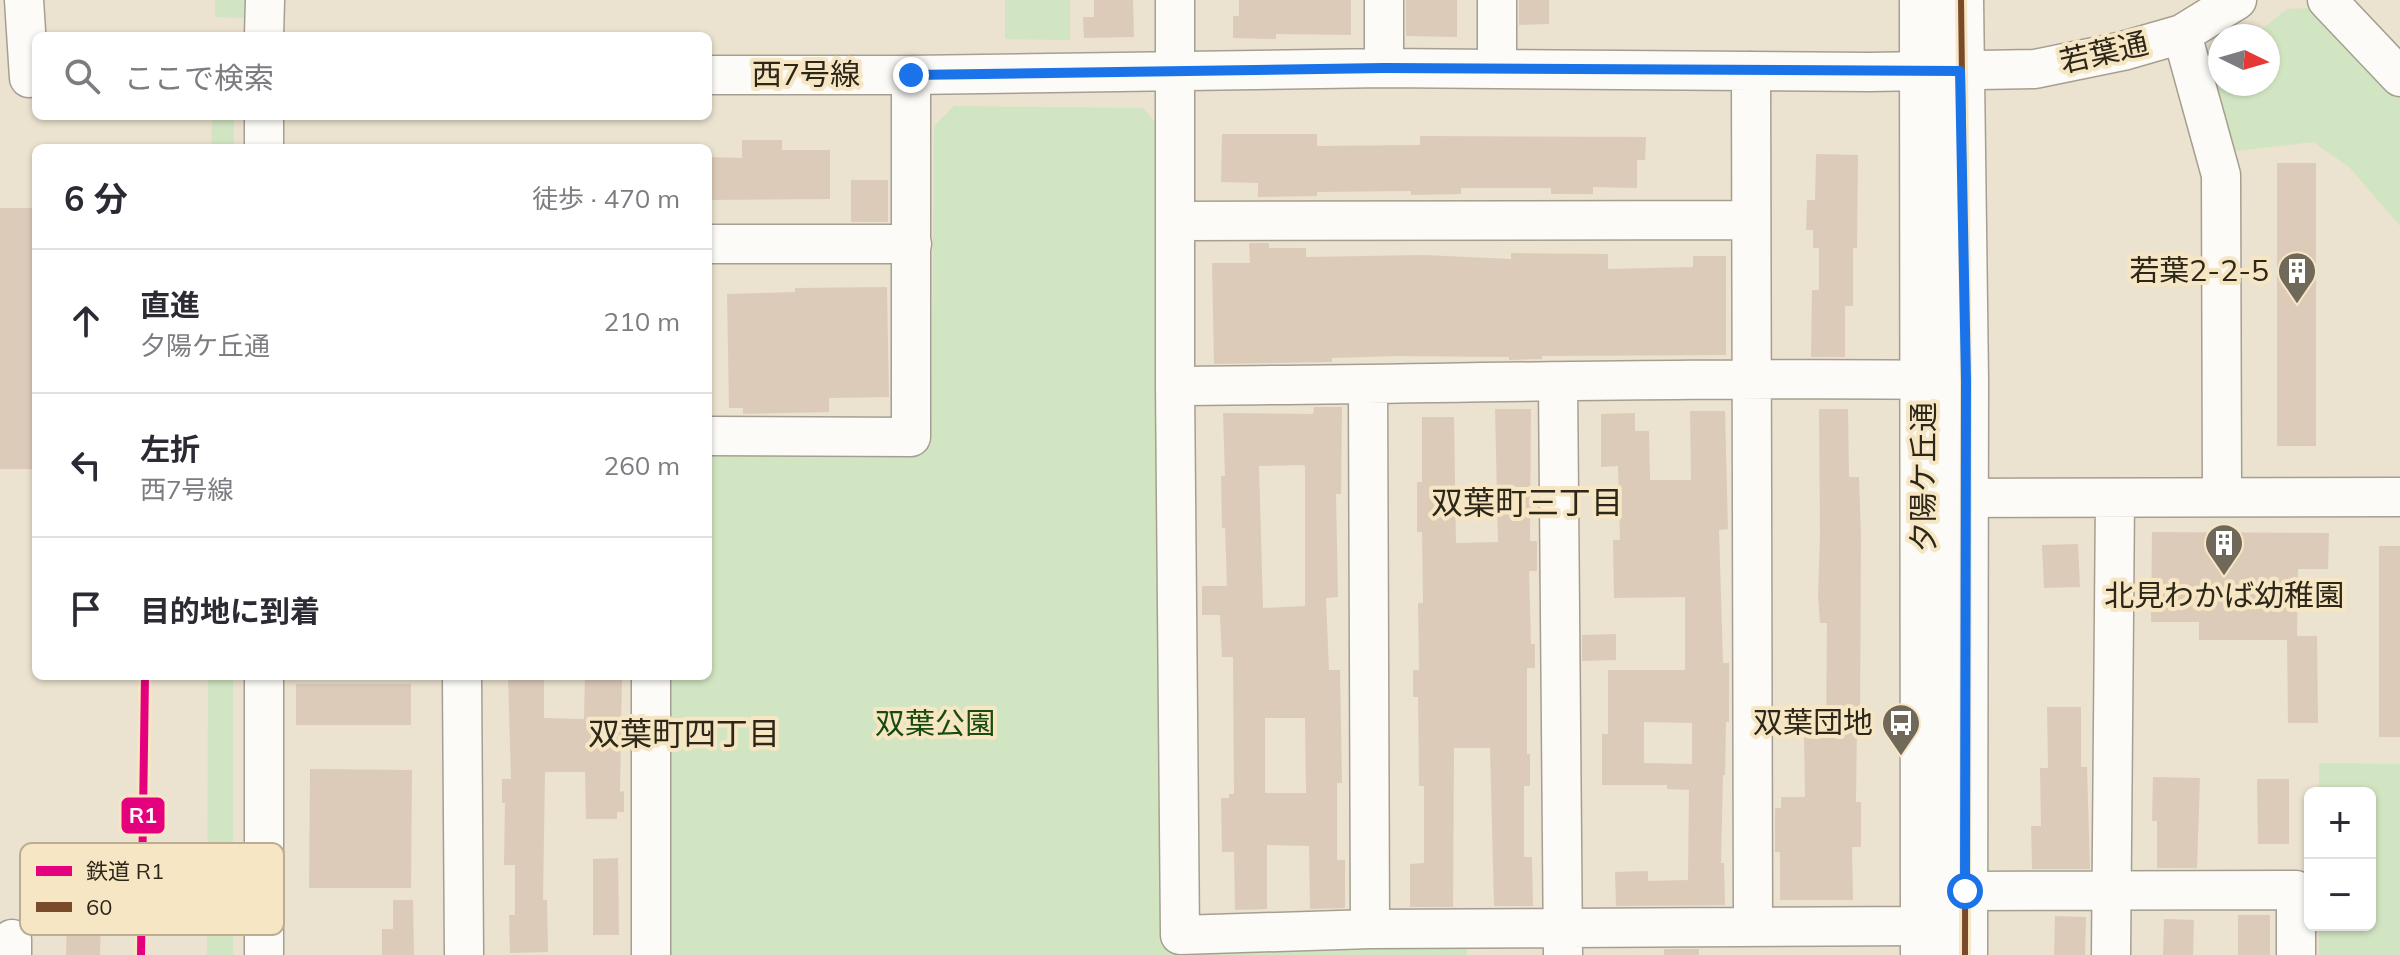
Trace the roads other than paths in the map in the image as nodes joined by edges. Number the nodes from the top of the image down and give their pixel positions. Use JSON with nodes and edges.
{"nodes":[{"id":1,"x":24,"y":0,"type":"edge"},
{"id":2,"x":265,"y":0,"type":"edge"},
{"id":3,"x":1175,"y":0,"type":"edge"},
{"id":4,"x":1384,"y":0,"type":"edge"},
{"id":5,"x":1497,"y":0,"type":"edge"},
{"id":6,"x":1922,"y":0,"type":"edge"},
{"id":7,"x":1961,"y":0,"type":"edge"},
{"id":8,"x":2237,"y":0,"type":"edge"},
{"id":9,"x":2327,"y":0,"type":"edge"},
{"id":10,"x":264,"y":32,"type":"edge"},
{"id":11,"x":2182,"y":34,"type":"junction"},
{"id":12,"x":1384,"y":68,"type":"junction"},
{"id":13,"x":1497,"y":69,"type":"junction"},
{"id":14,"x":1751,"y":71,"type":"junction"},
{"id":15,"x":1942,"y":71,"type":"junction"},
{"id":16,"x":1176,"y":72,"type":"junction"},
{"id":17,"x":712,"y":75,"type":"edge"},
{"id":18,"x":911,"y":75,"type":"junction"},
{"id":19,"x":2400,"y":77,"type":"edge"},
{"id":20,"x":22,"y":78,"type":"edge"},
{"id":21,"x":264,"y":120,"type":"edge"},
{"id":22,"x":264,"y":144,"type":"edge"},
{"id":23,"x":1751,"y":220,"type":"junction"},
{"id":24,"x":1176,"y":221,"type":"junction"},
{"id":25,"x":712,"y":244,"type":"edge"},
{"id":26,"x":912,"y":244,"type":"junction"},
{"id":27,"x":1752,"y":378,"type":"junction"},
{"id":28,"x":1945,"y":380,"type":"junction"},
{"id":29,"x":1558,"y":383,"type":"junction"},
{"id":30,"x":1368,"y":385,"type":"junction"},
{"id":31,"x":1175,"y":386,"type":"junction"},
{"id":32,"x":712,"y":436,"type":"edge"},
{"id":33,"x":2222,"y":496,"type":"junction"},
{"id":34,"x":2400,"y":497,"type":"edge"},
{"id":35,"x":1923,"y":498,"type":"junction"},
{"id":36,"x":1966,"y":498,"type":"junction"},
{"id":37,"x":2115,"y":498,"type":"junction"},
{"id":38,"x":264,"y":680,"type":"edge"},
{"id":39,"x":462,"y":680,"type":"edge"},
{"id":40,"x":651,"y":680,"type":"edge"},
{"id":41,"x":264,"y":843,"type":"edge"},
{"id":42,"x":1965,"y":891,"type":"junction"},
{"id":43,"x":2111,"y":892,"type":"junction"},
{"id":44,"x":1753,"y":927,"type":"junction"},
{"id":45,"x":1370,"y":929,"type":"junction"},
{"id":46,"x":1563,"y":941,"type":"edge"},
{"id":47,"x":1923,"y":941,"type":"edge"},
{"id":48,"x":464,"y":955,"type":"edge"},
{"id":49,"x":651,"y":955,"type":"edge"},
{"id":50,"x":1965,"y":955,"type":"edge"},
{"id":51,"x":2111,"y":955,"type":"edge"},
{"id":52,"x":2296,"y":955,"type":"edge"}],
"edges":[{"from":1,"to":20,"type":"street"},
{"from":2,"to":10,"type":"street"},
{"from":3,"to":16,"type":"street"},
{"from":4,"to":12,"type":"street"},
{"from":5,"to":13,"type":"street"},
{"from":6,"to":15,"type":"main road","name":"夕陽ケ丘通"},
{"from":7,"to":15,"type":"main road","name":"夕陽ケ丘通"},
{"from":8,"to":11,"type":"street","name":"若葉通"},
{"from":9,"to":19,"type":"street"},
{"from":11,"to":15,"type":"street","name":"若葉通"},
{"from":11,"to":33,"type":"street"},
{"from":12,"to":13,"type":"street","name":"西7号線"},
{"from":12,"to":16,"type":"street","name":"西7号線"},
{"from":13,"to":14,"type":"street","name":"西7号線"},
{"from":14,"to":15,"type":"street","name":"西7号線"},
{"from":14,"to":23,"type":"street"},
{"from":15,"to":28,"type":"main road","name":"夕陽ケ丘通"},
{"from":16,"to":18,"type":"street","name":"西7号線"},
{"from":16,"to":24,"type":"street"},
{"from":17,"to":18,"type":"street","name":"西7号線"},
{"from":18,"to":26,"type":"street"},
{"from":21,"to":22,"type":"street"},
{"from":23,"to":24,"type":"street"},
{"from":23,"to":27,"type":"street"},
{"from":24,"to":31,"type":"street"},
{"from":25,"to":26,"type":"street"},
{"from":26,"to":32,"type":"street"},
{"from":27,"to":28,"type":"street"},
{"from":27,"to":29,"type":"street"},
{"from":27,"to":44,"type":"street"},
{"from":28,"to":35,"type":"main road","name":"夕陽ケ丘通"},
{"from":28,"to":36,"type":"main road","name":"夕陽ケ丘通"},
{"from":29,"to":30,"type":"street"},
{"from":29,"to":46,"type":"street"},
{"from":30,"to":31,"type":"street"},
{"from":30,"to":45,"type":"street"},
{"from":31,"to":45,"type":"street"},
{"from":33,"to":34,"type":"street"},
{"from":33,"to":37,"type":"street"},
{"from":35,"to":36,"type":"street"},
{"from":35,"to":47,"type":"main road","name":"夕陽ケ丘通"},
{"from":36,"to":37,"type":"street"},
{"from":36,"to":42,"type":"main road","name":"夕陽ケ丘通"},
{"from":37,"to":43,"type":"street"},
{"from":38,"to":41,"type":"street"},
{"from":39,"to":48,"type":"street"},
{"from":40,"to":49,"type":"street"},
{"from":42,"to":43,"type":"street"},
{"from":42,"to":47,"type":"street"},
{"from":42,"to":50,"type":"main road","name":"夕陽ケ丘通"},
{"from":43,"to":51,"type":"street"},
{"from":43,"to":52,"type":"street"},
{"from":44,"to":46,"type":"street"},
{"from":44,"to":47,"type":"street"},
{"from":45,"to":46,"type":"street"}]}
